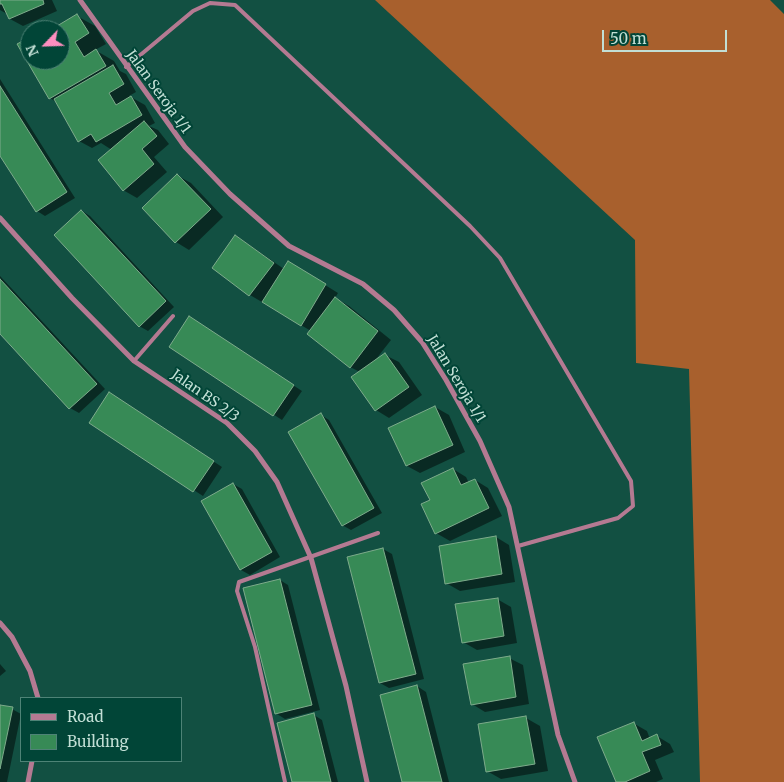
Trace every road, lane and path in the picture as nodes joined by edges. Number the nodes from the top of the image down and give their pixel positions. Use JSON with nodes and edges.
{"nodes":[{"id":1,"x":80,"y":0,"type":"edge"},
{"id":2,"x":126,"y":67,"type":"junction"},
{"id":3,"x":0,"y":218,"type":"edge"},
{"id":4,"x":173,"y":316,"type":"dead end"},
{"id":5,"x":134,"y":361,"type":"junction"},
{"id":6,"x":378,"y":533,"type":"dead end"},
{"id":7,"x":518,"y":546,"type":"junction"},
{"id":8,"x":311,"y":558,"type":"junction"},
{"id":9,"x":0,"y":623,"type":"edge"},
{"id":10,"x":38,"y":697,"type":"edge"},
{"id":11,"x":32,"y":762,"type":"edge"},
{"id":12,"x":28,"y":782,"type":"edge"},
{"id":13,"x":285,"y":782,"type":"edge"},
{"id":14,"x":367,"y":782,"type":"edge"},
{"id":15,"x":575,"y":782,"type":"edge"}],
"edges":[{"from":1,"to":2,"type":"street","name":"Jalan Seroja 1/1"},
{"from":2,"to":7,"type":"street","name":"Jalan Seroja 1/1"},
{"from":2,"to":7,"type":"lane"},
{"from":3,"to":5,"type":"street","name":"Jalan BS 2/3"},
{"from":4,"to":5,"type":"lane"},
{"from":5,"to":8,"type":"street","name":"Jalan BS 2/3"},
{"from":6,"to":8,"type":"lane"},
{"from":7,"to":15,"type":"street","name":"Jalan Seroja 1/1"},
{"from":8,"to":13,"type":"lane"},
{"from":8,"to":14,"type":"street","name":"Jalan BS 2/3"},
{"from":9,"to":10,"type":"street"},
{"from":11,"to":12,"type":"street"}]}
